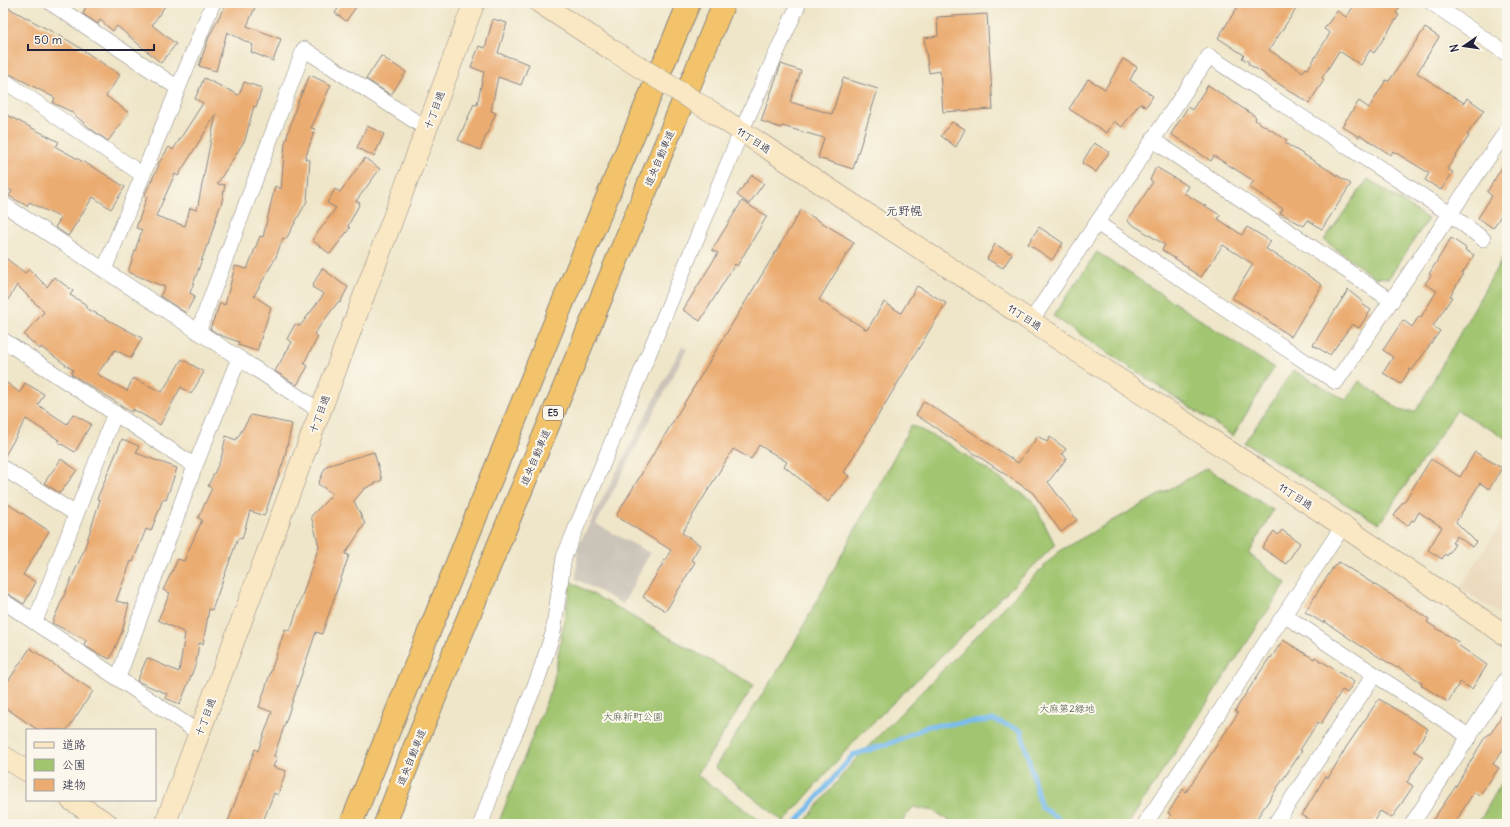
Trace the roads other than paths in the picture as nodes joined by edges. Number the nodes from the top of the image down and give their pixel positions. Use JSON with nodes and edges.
{"nodes":[{"id":1,"x":51,"y":3,"type":"edge"},
{"id":2,"x":213,"y":3,"type":"edge"},
{"id":3,"x":474,"y":3,"type":"edge"},
{"id":4,"x":540,"y":3,"type":"edge"},
{"id":5,"x":688,"y":3,"type":"edge"},
{"id":6,"x":724,"y":3,"type":"edge"},
{"id":7,"x":799,"y":3,"type":"edge"},
{"id":8,"x":1432,"y":3,"type":"edge"},
{"id":9,"x":1507,"y":54,"type":"edge"},
{"id":10,"x":3,"y":80,"type":"edge"},
{"id":11,"x":178,"y":88,"type":"junction"},
{"id":12,"x":427,"y":129,"type":"junction"},
{"id":13,"x":1507,"y":130,"type":"edge"},
{"id":14,"x":741,"y":132,"type":"junction"},
{"id":15,"x":1153,"y":140,"type":"junction"},
{"id":16,"x":143,"y":175,"type":"junction"},
{"id":17,"x":3,"y":204,"type":"edge"},
{"id":18,"x":1450,"y":214,"type":"junction"},
{"id":19,"x":1097,"y":223,"type":"junction"},
{"id":20,"x":1483,"y":239,"type":"dead end"},
{"id":21,"x":104,"y":270,"type":"junction"},
{"id":22,"x":1392,"y":301,"type":"junction"},
{"id":23,"x":1031,"y":322,"type":"junction"},
{"id":24,"x":198,"y":332,"type":"junction"},
{"id":25,"x":3,"y":340,"type":"edge"},
{"id":26,"x":239,"y":358,"type":"junction"},
{"id":27,"x":320,"y":411,"type":"junction"},
{"id":28,"x":115,"y":413,"type":"junction"},
{"id":29,"x":195,"y":466,"type":"junction"},
{"id":30,"x":3,"y":468,"type":"edge"},
{"id":31,"x":76,"y":514,"type":"junction"},
{"id":32,"x":1342,"y":526,"type":"junction"},
{"id":33,"x":3,"y":601,"type":"edge"},
{"id":34,"x":1284,"y":616,"type":"junction"},
{"id":35,"x":35,"y":622,"type":"junction"},
{"id":36,"x":1507,"y":636,"type":"edge"},
{"id":37,"x":1374,"y":675,"type":"junction"},
{"id":38,"x":118,"y":678,"type":"junction"},
{"id":39,"x":1507,"y":678,"type":"edge"},
{"id":40,"x":199,"y":733,"type":"junction"},
{"id":41,"x":1470,"y":737,"type":"junction"},
{"id":42,"x":3,"y":756,"type":"edge"},
{"id":43,"x":26,"y":770,"type":"edge"},
{"id":44,"x":73,"y":801,"type":"edge"},
{"id":45,"x":108,"y":824,"type":"edge"},
{"id":46,"x":165,"y":824,"type":"edge"},
{"id":47,"x":351,"y":824,"type":"edge"},
{"id":48,"x":385,"y":824,"type":"edge"},
{"id":49,"x":481,"y":824,"type":"edge"},
{"id":50,"x":1145,"y":824,"type":"edge"},
{"id":51,"x":1275,"y":824,"type":"edge"},
{"id":52,"x":1412,"y":824,"type":"edge"}],
"edges":[{"from":1,"to":11,"type":"street"},
{"from":2,"to":11,"type":"street"},
{"from":3,"to":12,"type":"street","name":"十丁目通"},
{"from":4,"to":14,"type":"street","name":"11丁目通","bridge":true},
{"from":5,"to":47,"type":"highway"},
{"from":6,"to":48,"type":"highway","name":"道央自動車道","number":"E5"},
{"from":7,"to":14,"type":"street"},
{"from":8,"to":9,"type":"street"},
{"from":10,"to":16,"type":"street"},
{"from":11,"to":16,"type":"street"},
{"from":12,"to":24,"type":"street"},
{"from":12,"to":27,"type":"street","name":"十丁目通"},
{"from":13,"to":18,"type":"street"},
{"from":14,"to":23,"type":"street","name":"11丁目通"},
{"from":14,"to":49,"type":"street"},
{"from":15,"to":18,"type":"street"},
{"from":15,"to":19,"type":"street"},
{"from":15,"to":22,"type":"street"},
{"from":16,"to":21,"type":"street"},
{"from":17,"to":21,"type":"street"},
{"from":18,"to":20,"type":"street"},
{"from":18,"to":22,"type":"street"},
{"from":19,"to":22,"type":"street"},
{"from":19,"to":23,"type":"street"},
{"from":21,"to":24,"type":"street"},
{"from":23,"to":32,"type":"street","name":"11丁目通"},
{"from":24,"to":26,"type":"street"},
{"from":25,"to":28,"type":"street"},
{"from":26,"to":27,"type":"street"},
{"from":26,"to":29,"type":"street"},
{"from":27,"to":40,"type":"street","name":"十丁目通"},
{"from":28,"to":29,"type":"street"},
{"from":28,"to":31,"type":"street"},
{"from":29,"to":38,"type":"street"},
{"from":30,"to":31,"type":"street"},
{"from":31,"to":35,"type":"street"},
{"from":32,"to":34,"type":"street"},
{"from":32,"to":36,"type":"street","name":"11丁目通"},
{"from":33,"to":35,"type":"street"},
{"from":34,"to":37,"type":"street"},
{"from":34,"to":50,"type":"street"},
{"from":35,"to":38,"type":"street"},
{"from":37,"to":41,"type":"street"},
{"from":37,"to":51,"type":"street"},
{"from":38,"to":40,"type":"street"},
{"from":39,"to":41,"type":"street"},
{"from":40,"to":46,"type":"street","name":"十丁目通"},
{"from":41,"to":52,"type":"street"},
{"from":42,"to":43,"type":"street"},
{"from":44,"to":45,"type":"street"}]}
